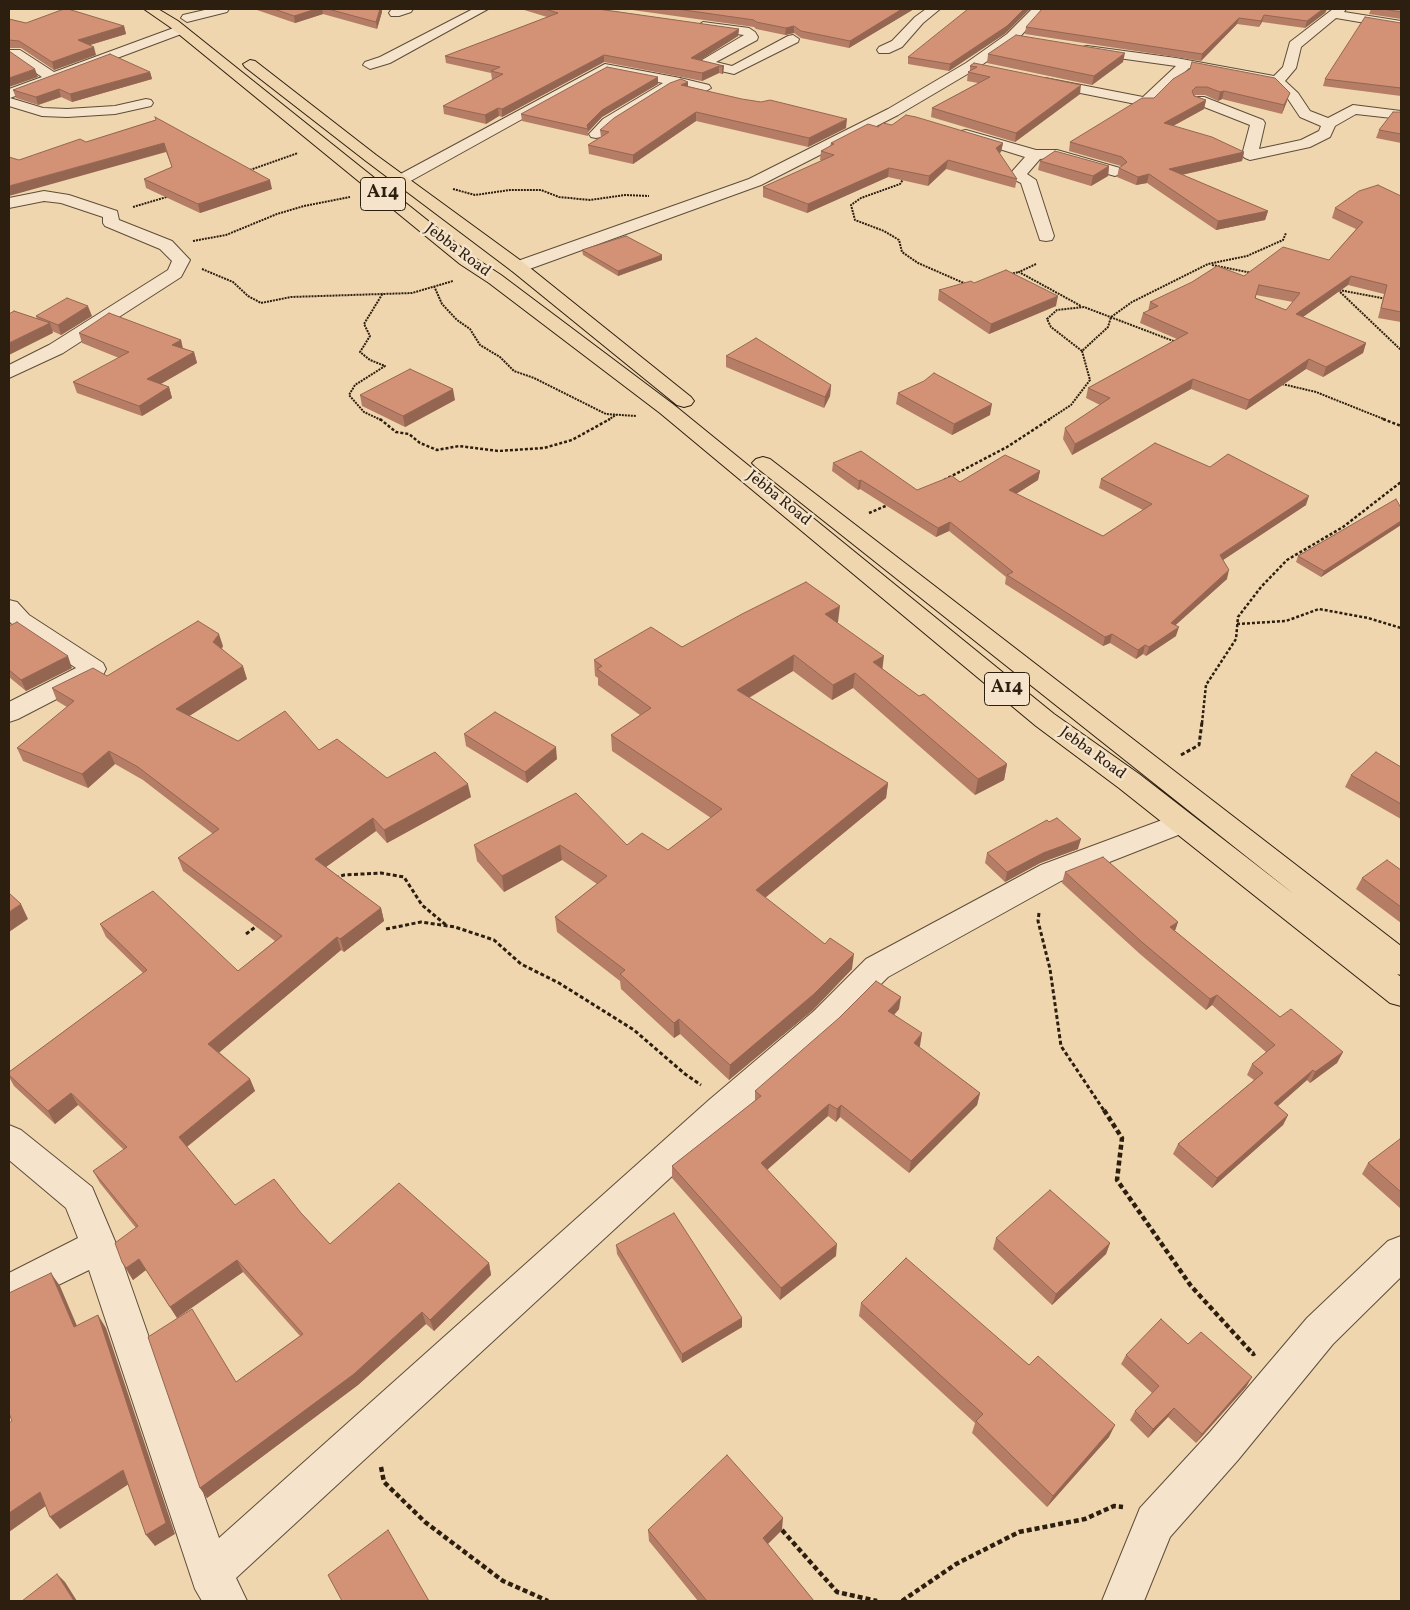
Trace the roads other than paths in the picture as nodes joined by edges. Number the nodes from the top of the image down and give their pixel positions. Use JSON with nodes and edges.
{"nodes":[{"id":1,"x":150,"y":9,"type":"edge"},
{"id":2,"x":174,"y":9,"type":"edge"},
{"id":3,"x":223,"y":9,"type":"edge"},
{"id":4,"x":482,"y":9,"type":"edge"},
{"id":5,"x":934,"y":9,"type":"edge"},
{"id":6,"x":1039,"y":9,"type":"edge"},
{"id":7,"x":1337,"y":11,"type":"edge"},
{"id":8,"x":183,"y":24,"type":"junction"},
{"id":9,"x":690,"y":24,"type":"edge"},
{"id":10,"x":1401,"y":25,"type":"edge"},
{"id":11,"x":1012,"y":37,"type":"junction"},
{"id":12,"x":793,"y":39,"type":"edge"},
{"id":13,"x":1030,"y":40,"type":"edge"},
{"id":14,"x":1077,"y":48,"type":"edge"},
{"id":15,"x":884,"y":50,"type":"dead end"},
{"id":16,"x":15,"y":54,"type":"edge"},
{"id":17,"x":1186,"y":64,"type":"junction"},
{"id":18,"x":370,"y":65,"type":"dead end"},
{"id":19,"x":971,"y":66,"type":"junction"},
{"id":20,"x":734,"y":70,"type":"junction"},
{"id":21,"x":987,"y":70,"type":"edge"},
{"id":22,"x":52,"y":77,"type":"junction"},
{"id":23,"x":1033,"y":79,"type":"edge"},
{"id":24,"x":1277,"y":81,"type":"junction"},
{"id":25,"x":680,"y":82,"type":"junction"},
{"id":26,"x":704,"y":88,"type":"junction"},
{"id":27,"x":9,"y":94,"type":"edge"},
{"id":28,"x":719,"y":94,"type":"edge"},
{"id":29,"x":1199,"y":100,"type":"edge"},
{"id":30,"x":9,"y":102,"type":"edge"},
{"id":31,"x":146,"y":103,"type":"dead end"},
{"id":32,"x":893,"y":112,"type":"junction"},
{"id":33,"x":1401,"y":115,"type":"edge"},
{"id":34,"x":912,"y":118,"type":"edge"},
{"id":35,"x":1328,"y":124,"type":"junction"},
{"id":36,"x":950,"y":129,"type":"edge"},
{"id":37,"x":596,"y":134,"type":"dead end"},
{"id":38,"x":1035,"y":155,"type":"junction"},
{"id":39,"x":1115,"y":171,"type":"edge"},
{"id":40,"x":408,"y":176,"type":"junction"},
{"id":41,"x":9,"y":203,"type":"edge"},
{"id":42,"x":1046,"y":236,"type":"dead end"},
{"id":43,"x":518,"y":266,"type":"junction"},
{"id":44,"x":9,"y":372,"type":"edge"},
{"id":45,"x":9,"y":607,"type":"edge"},
{"id":46,"x":9,"y":713,"type":"edge"},
{"id":47,"x":1181,"y":823,"type":"junction"},
{"id":48,"x":1401,"y":963,"type":"edge"},
{"id":49,"x":1401,"y":994,"type":"edge"},
{"id":50,"x":9,"y":1140,"type":"edge"},
{"id":51,"x":99,"y":1246,"type":"junction"},
{"id":52,"x":1401,"y":1253,"type":"edge"},
{"id":53,"x":9,"y":1292,"type":"edge"},
{"id":54,"x":218,"y":1588,"type":"edge"},
{"id":55,"x":1123,"y":1601,"type":"edge"}],
"edges":[{"from":1,"to":8,"type":"highway","name":"Jebba Road","number":"A14"},
{"from":2,"to":8,"type":"highway"},
{"from":3,"to":8,"type":"street"},
{"from":4,"to":18,"type":"street"},
{"from":5,"to":15,"type":"street"},
{"from":6,"to":11,"type":"street"},
{"from":7,"to":10,"type":"street"},
{"from":7,"to":24,"type":"street"},
{"from":8,"to":22,"type":"street"},
{"from":8,"to":40,"type":"highway","name":"Jebba Road"},
{"from":8,"to":47,"type":"highway","name":"Jebba Road","number":"A14"},
{"from":9,"to":20,"type":"street"},
{"from":11,"to":13,"type":"street"},
{"from":11,"to":19,"type":"street"},
{"from":12,"to":20,"type":"street"},
{"from":14,"to":17,"type":"street"},
{"from":16,"to":22,"type":"street"},
{"from":17,"to":23,"type":"street"},
{"from":17,"to":24,"type":"street"},
{"from":19,"to":21,"type":"street"},
{"from":19,"to":32,"type":"street"},
{"from":20,"to":26,"type":"street"},
{"from":22,"to":27,"type":"street"},
{"from":24,"to":35,"type":"street"},
{"from":25,"to":26,"type":"street"},
{"from":25,"to":37,"type":"street"},
{"from":25,"to":40,"type":"street"},
{"from":26,"to":28,"type":"street"},
{"from":29,"to":35,"type":"street"},
{"from":30,"to":31,"type":"street"},
{"from":32,"to":34,"type":"street"},
{"from":32,"to":43,"type":"street"},
{"from":33,"to":35,"type":"street"},
{"from":36,"to":38,"type":"street"},
{"from":38,"to":39,"type":"street"},
{"from":38,"to":42,"type":"street"},
{"from":40,"to":43,"type":"highway","name":"Jebba Road"},
{"from":41,"to":44,"type":"street"},
{"from":43,"to":48,"type":"highway","name":"Jebba Road","number":"A14"},
{"from":45,"to":46,"type":"street"},
{"from":47,"to":49,"type":"highway","name":"Jebba Road","number":"A14"},
{"from":47,"to":54,"type":"street"},
{"from":50,"to":51,"type":"street"},
{"from":51,"to":53,"type":"street"},
{"from":51,"to":54,"type":"street"},
{"from":52,"to":55,"type":"street"}]}
